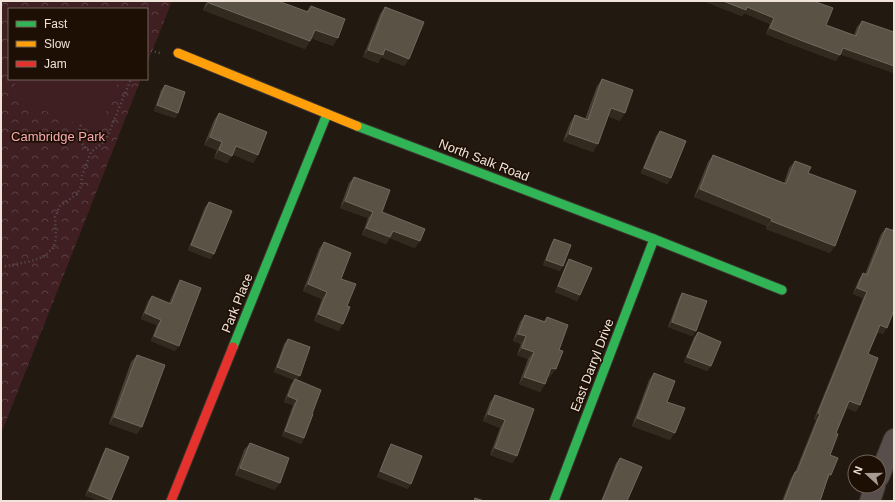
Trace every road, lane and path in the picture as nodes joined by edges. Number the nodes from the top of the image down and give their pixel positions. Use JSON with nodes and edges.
{"nodes":[{"id":1,"x":178,"y":53,"type":"dead end"},
{"id":2,"x":131,"y":80,"type":"edge"},
{"id":3,"x":327,"y":114,"type":"junction"},
{"id":4,"x":80,"y":125,"type":"dead end"},
{"id":5,"x":91,"y":152,"type":"junction"},
{"id":6,"x":654,"y":239,"type":"junction"},
{"id":7,"x":1,"y":267,"type":"edge"},
{"id":8,"x":782,"y":290,"type":"dead end"},
{"id":9,"x":894,"y":439,"type":"edge"},
{"id":10,"x":887,"y":457,"type":"edge"},
{"id":11,"x":171,"y":501,"type":"edge"},
{"id":12,"x":554,"y":501,"type":"edge"}],
"edges":[{"from":1,"to":3,"type":"street","name":"North Salk Road"},
{"from":2,"to":5,"type":"path"},
{"from":3,"to":6,"type":"street","name":"North Salk Road"},
{"from":3,"to":11,"type":"street","name":"Park Place"},
{"from":4,"to":5,"type":"path"},
{"from":5,"to":7,"type":"path"},
{"from":6,"to":8,"type":"street","name":"North Salk Road"},
{"from":6,"to":12,"type":"street","name":"East Darryl Drive"},
{"from":9,"to":10,"type":"street"}]}
